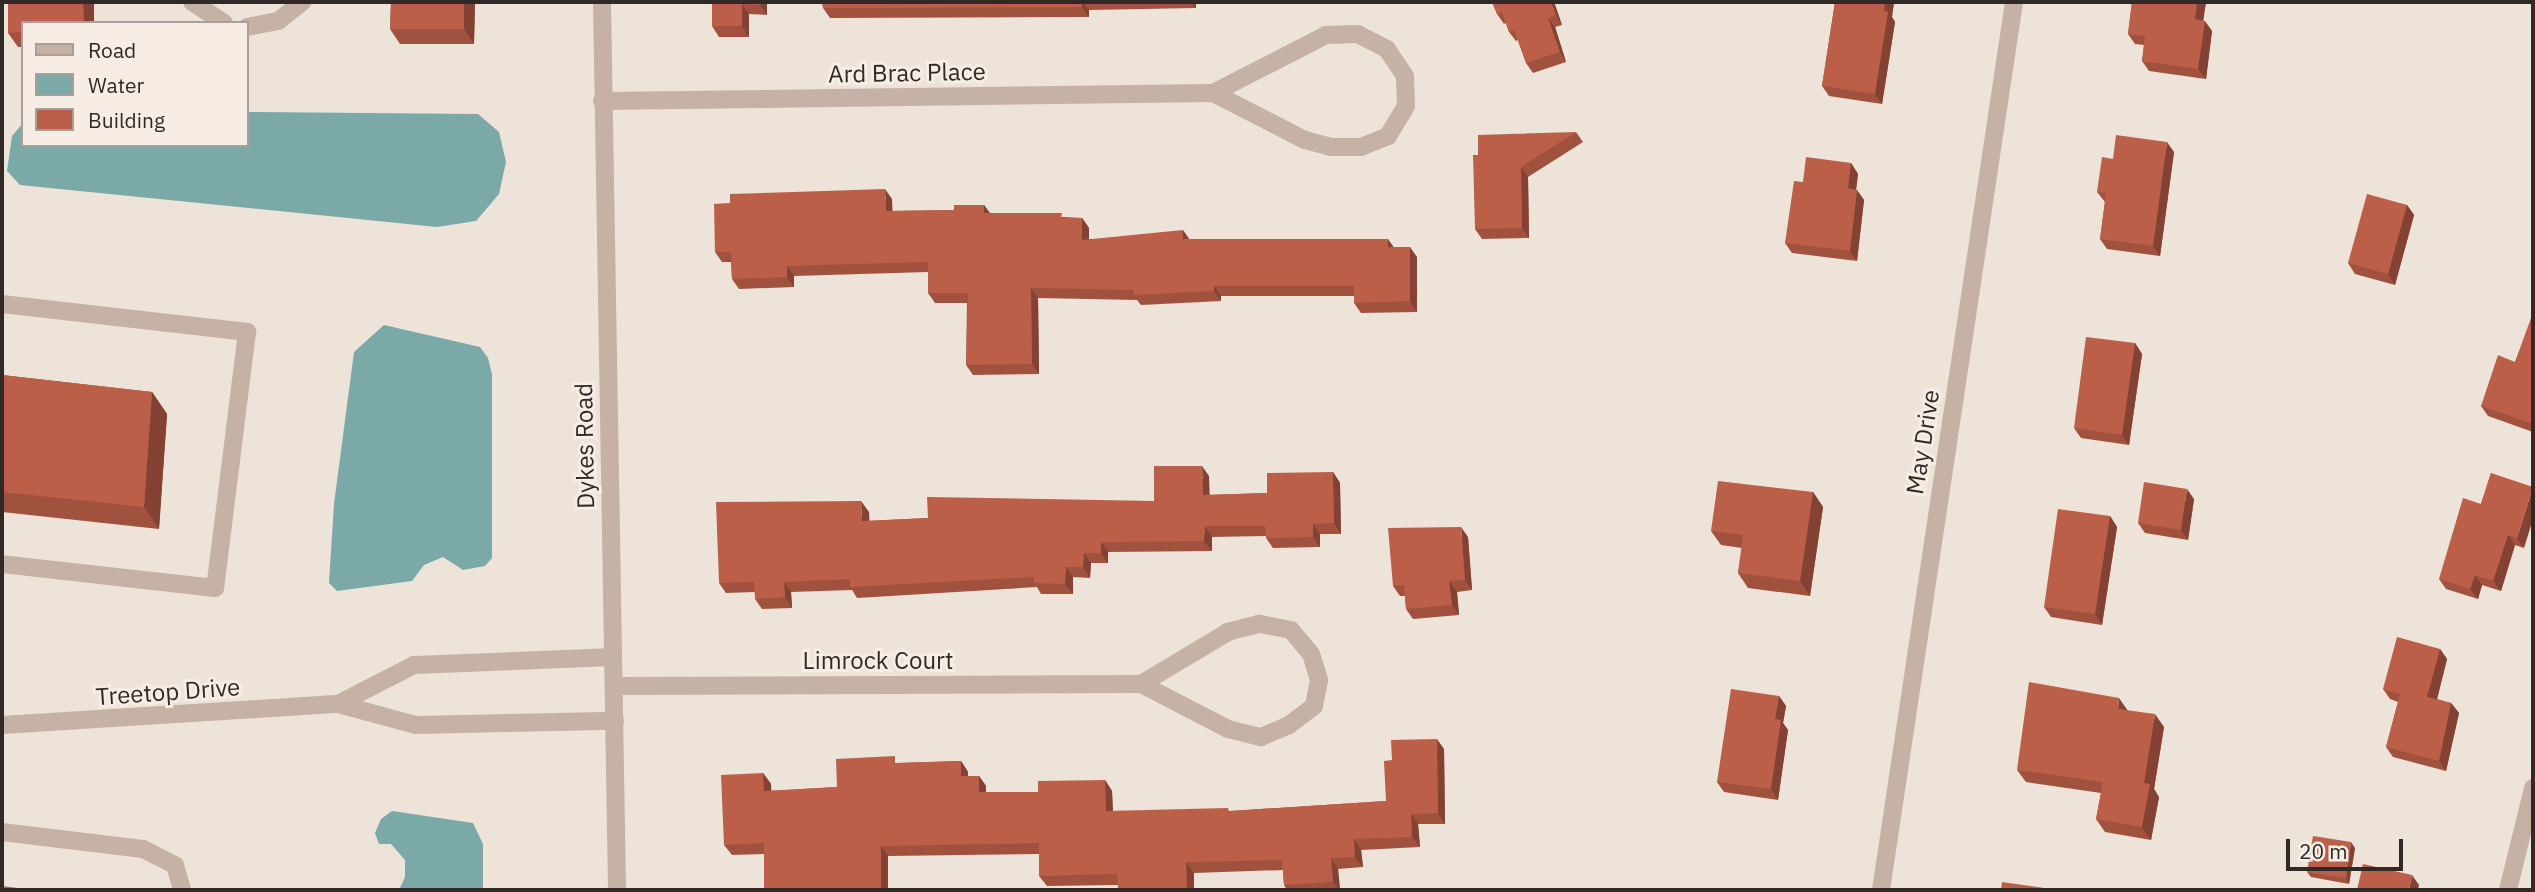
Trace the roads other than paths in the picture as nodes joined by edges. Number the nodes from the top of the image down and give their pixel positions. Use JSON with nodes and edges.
{"nodes":[{"id":1,"x":192,"y":2,"type":"edge"},
{"id":2,"x":302,"y":2,"type":"edge"},
{"id":3,"x":602,"y":2,"type":"edge"},
{"id":4,"x":2014,"y":2,"type":"edge"},
{"id":5,"x":221,"y":21,"type":"edge"},
{"id":6,"x":248,"y":27,"type":"edge"},
{"id":7,"x":1213,"y":93,"type":"junction"},
{"id":8,"x":602,"y":101,"type":"junction"},
{"id":9,"x":2,"y":304,"type":"edge"},
{"id":10,"x":2,"y":564,"type":"edge"},
{"id":11,"x":613,"y":657,"type":"junction"},
{"id":12,"x":1141,"y":684,"type":"junction"},
{"id":13,"x":615,"y":686,"type":"junction"},
{"id":14,"x":338,"y":704,"type":"junction"},
{"id":15,"x":615,"y":721,"type":"junction"},
{"id":16,"x":2,"y":725,"type":"edge"},
{"id":17,"x":2533,"y":788,"type":"edge"},
{"id":18,"x":2,"y":832,"type":"edge"},
{"id":19,"x":182,"y":890,"type":"edge"},
{"id":20,"x":617,"y":890,"type":"edge"},
{"id":21,"x":1881,"y":890,"type":"edge"},
{"id":22,"x":2508,"y":890,"type":"edge"}],
"edges":[{"from":1,"to":5,"type":"street"},
{"from":2,"to":6,"type":"street"},
{"from":3,"to":8,"type":"street","name":"Dykes Road"},
{"from":4,"to":21,"type":"street","name":"May Drive"},
{"from":7,"to":7,"type":"street","name":"Ard Brac Place"},
{"from":7,"to":8,"type":"street","name":"Ard Brac Place"},
{"from":8,"to":11,"type":"street","name":"Dykes Road"},
{"from":9,"to":10,"type":"street"},
{"from":11,"to":13,"type":"street","name":"Dykes Road"},
{"from":11,"to":14,"type":"street","name":"Treetop Drive"},
{"from":12,"to":12,"type":"street","name":"Limrock Court"},
{"from":12,"to":13,"type":"street","name":"Limrock Court"},
{"from":13,"to":15,"type":"street","name":"Dykes Road"},
{"from":14,"to":15,"type":"street","name":"Treetop Drive"},
{"from":14,"to":16,"type":"street","name":"Treetop Drive"},
{"from":15,"to":20,"type":"street","name":"Dykes Road"},
{"from":17,"to":22,"type":"street"},
{"from":18,"to":19,"type":"street"}]}
